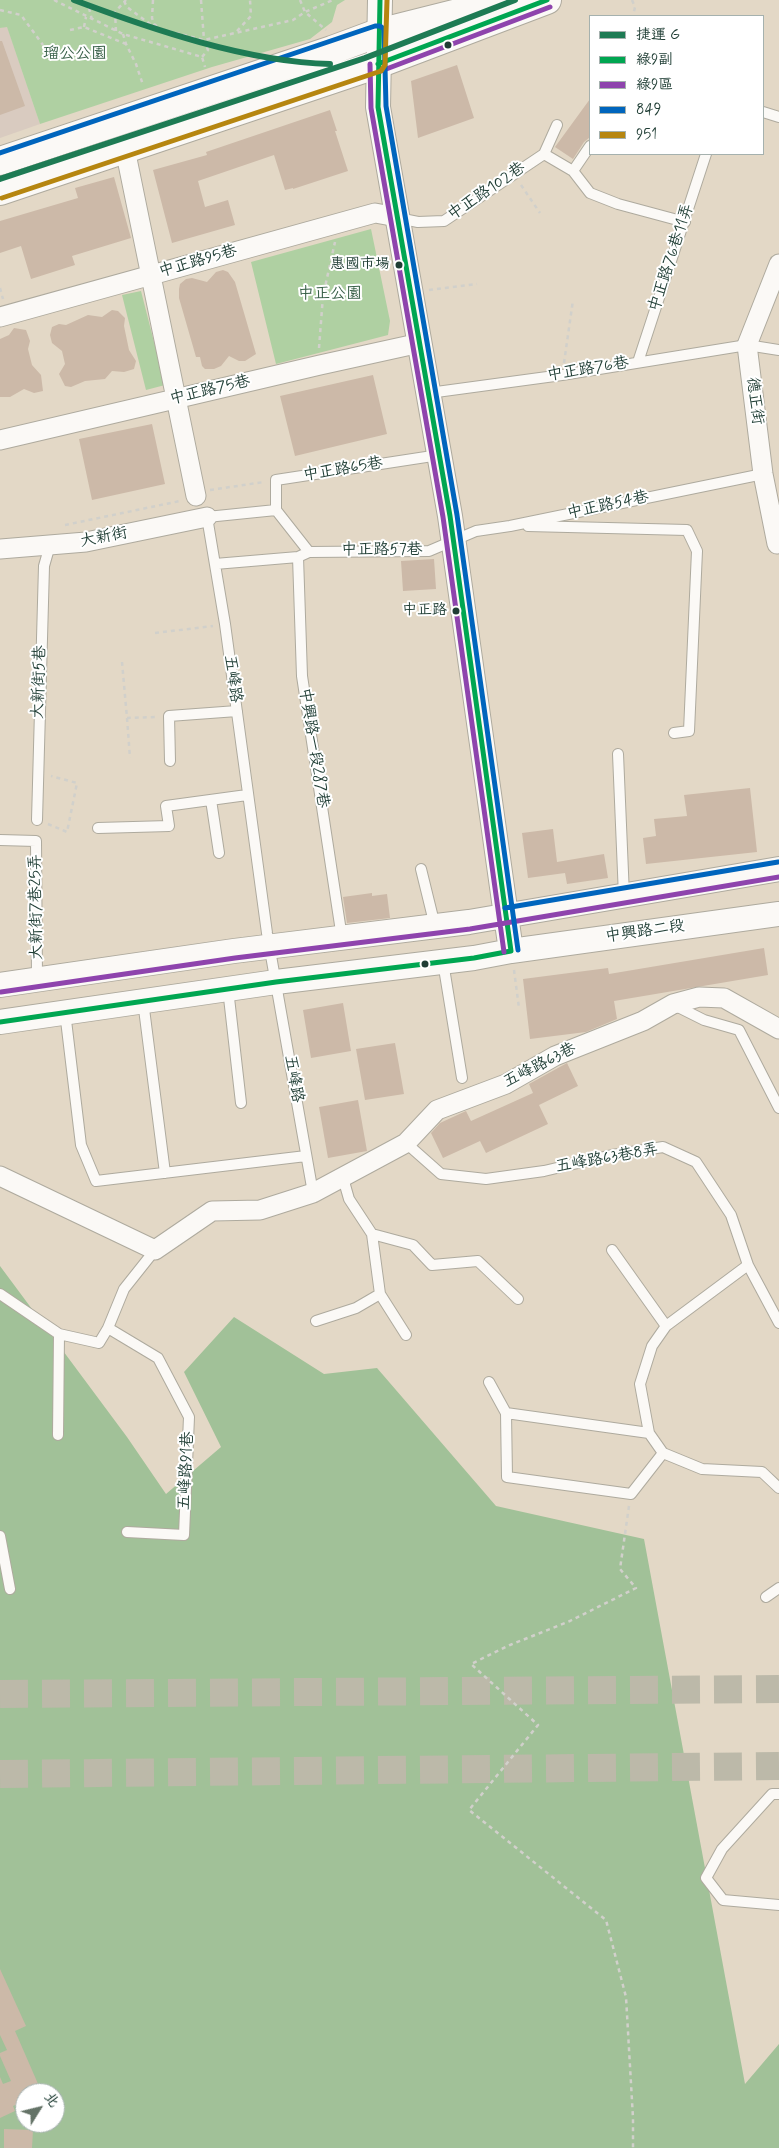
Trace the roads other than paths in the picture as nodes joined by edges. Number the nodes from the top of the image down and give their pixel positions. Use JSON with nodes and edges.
{"nodes":[{"id":1,"x":380,"y":0,"type":"edge"},
{"id":2,"x":492,"y":0,"type":"edge"},
{"id":3,"x":547,"y":0,"type":"edge"},
{"id":4,"x":378,"y":33,"type":"junction"},
{"id":5,"x":378,"y":64,"type":"junction"},
{"id":6,"x":764,"y":112,"type":"edge"},
{"id":7,"x":779,"y":117,"type":"edge"},
{"id":8,"x":557,"y":125,"type":"dead end"},
{"id":9,"x":589,"y":147,"type":"edge"},
{"id":10,"x":125,"y":149,"type":"junction"},
{"id":11,"x":544,"y":154,"type":"junction"},
{"id":12,"x":706,"y":155,"type":"edge"},
{"id":13,"x":0,"y":161,"type":"edge"},
{"id":14,"x":573,"y":171,"type":"junction"},
{"id":15,"x":0,"y":191,"type":"edge"},
{"id":16,"x":397,"y":217,"type":"junction"},
{"id":17,"x":684,"y":222,"type":"junction"},
{"id":18,"x":779,"y":264,"type":"edge"},
{"id":19,"x":151,"y":276,"type":"junction"},
{"id":20,"x":0,"y":317,"type":"edge"},
{"id":21,"x":420,"y":343,"type":"junction"},
{"id":22,"x":747,"y":345,"type":"junction"},
{"id":23,"x":779,"y":350,"type":"edge"},
{"id":24,"x":638,"y":362,"type":"junction"},
{"id":25,"x":428,"y":393,"type":"junction"},
{"id":26,"x":176,"y":398,"type":"junction"},
{"id":27,"x":0,"y":440,"type":"edge"},
{"id":28,"x":439,"y":455,"type":"junction"},
{"id":29,"x":763,"y":474,"type":"junction"},
{"id":30,"x":196,"y":494,"type":"road end"},
{"id":31,"x":276,"y":510,"type":"junction"},
{"id":32,"x":206,"y":517,"type":"junction"},
{"id":33,"x":510,"y":526,"type":"junction"},
{"id":34,"x":454,"y":541,"type":"junction"},
{"id":35,"x":778,"y":544,"type":"edge"},
{"id":36,"x":50,"y":545,"type":"junction"},
{"id":37,"x":0,"y":549,"type":"edge"},
{"id":38,"x":309,"y":552,"type":"junction"},
{"id":39,"x":298,"y":557,"type":"junction"},
{"id":40,"x":215,"y":564,"type":"junction"},
{"id":41,"x":237,"y":711,"type":"junction"},
{"id":42,"x":674,"y":733,"type":"dead end"},
{"id":43,"x":618,"y":754,"type":"dead end"},
{"id":44,"x":170,"y":761,"type":"dead end"},
{"id":45,"x":247,"y":795,"type":"junction"},
{"id":46,"x":211,"y":800,"type":"junction"},
{"id":47,"x":38,"y":820,"type":"road end"},
{"id":48,"x":98,"y":828,"type":"dead end"},
{"id":49,"x":0,"y":840,"type":"edge"},
{"id":50,"x":219,"y":853,"type":"dead end"},
{"id":51,"x":421,"y":869,"type":"dead end"},
{"id":52,"x":779,"y":869,"type":"edge"},
{"id":53,"x":624,"y":896,"type":"junction"},
{"id":54,"x":779,"y":914,"type":"edge"},
{"id":55,"x":506,"y":915,"type":"junction"},
{"id":56,"x":435,"y":926,"type":"junction"},
{"id":57,"x":342,"y":938,"type":"junction"},
{"id":58,"x":270,"y":948,"type":"junction"},
{"id":59,"x":511,"y":951,"type":"junction"},
{"id":60,"x":443,"y":962,"type":"junction"},
{"id":61,"x":37,"y":979,"type":"junction"},
{"id":62,"x":276,"y":982,"type":"junction"},
{"id":63,"x":0,"y":985,"type":"edge"},
{"id":64,"x":228,"y":988,"type":"junction"},
{"id":65,"x":142,"y":1000,"type":"junction"},
{"id":66,"x":673,"y":1004,"type":"junction"},
{"id":67,"x":65,"y":1012,"type":"junction"},
{"id":68,"x":0,"y":1022,"type":"edge"},
{"id":69,"x":779,"y":1029,"type":"edge"},
{"id":70,"x":462,"y":1078,"type":"dead end"},
{"id":71,"x":241,"y":1103,"type":"dead end"},
{"id":72,"x":779,"y":1108,"type":"edge"},
{"id":73,"x":406,"y":1144,"type":"junction"},
{"id":74,"x":306,"y":1156,"type":"junction"},
{"id":75,"x":165,"y":1173,"type":"junction"},
{"id":76,"x":0,"y":1176,"type":"edge"},
{"id":77,"x":342,"y":1178,"type":"junction"},
{"id":78,"x":313,"y":1193,"type":"junction"},
{"id":79,"x":372,"y":1234,"type":"junction"},
{"id":80,"x":154,"y":1250,"type":"junction"},
{"id":81,"x":612,"y":1250,"type":"dead end"},
{"id":82,"x":748,"y":1265,"type":"junction"},
{"id":83,"x":0,"y":1294,"type":"edge"},
{"id":84,"x":380,"y":1294,"type":"junction"},
{"id":85,"x":518,"y":1299,"type":"dead end"},
{"id":86,"x":316,"y":1321,"type":"dead end"},
{"id":87,"x":779,"y":1323,"type":"edge"},
{"id":88,"x":666,"y":1326,"type":"junction"},
{"id":89,"x":108,"y":1328,"type":"junction"},
{"id":90,"x":59,"y":1334,"type":"junction"},
{"id":91,"x":406,"y":1335,"type":"dead end"},
{"id":92,"x":489,"y":1382,"type":"dead end"},
{"id":93,"x":506,"y":1413,"type":"junction"},
{"id":94,"x":650,"y":1433,"type":"junction"},
{"id":95,"x":58,"y":1435,"type":"dead end"},
{"id":96,"x":663,"y":1453,"type":"junction"},
{"id":97,"x":779,"y":1488,"type":"edge"},
{"id":98,"x":127,"y":1532,"type":"dead end"},
{"id":99,"x":0,"y":1536,"type":"edge"},
{"id":100,"x":779,"y":1588,"type":"edge"},
{"id":101,"x":10,"y":1589,"type":"dead end"},
{"id":102,"x":766,"y":1597,"type":"dead end"},
{"id":103,"x":779,"y":1794,"type":"edge"},
{"id":104,"x":779,"y":1905,"type":"edge"}],
"edges":[{"from":1,"to":4,"type":"street"},
{"from":2,"to":4,"type":"main road"},
{"from":3,"to":5,"type":"main road"},
{"from":4,"to":5,"type":"street"},
{"from":4,"to":13,"type":"main road"},
{"from":5,"to":10,"type":"main road"},
{"from":5,"to":16,"type":"street"},
{"from":6,"to":7,"type":"lane"},
{"from":8,"to":11,"type":"lane","name":"中正路102巷"},
{"from":9,"to":14,"type":"lane"},
{"from":10,"to":15,"type":"main road"},
{"from":10,"to":19,"type":"street"},
{"from":11,"to":14,"type":"lane"},
{"from":11,"to":16,"type":"lane","name":"中正路102巷"},
{"from":12,"to":17,"type":"lane","name":"中正路76巷11弄"},
{"from":14,"to":17,"type":"lane"},
{"from":16,"to":19,"type":"street","name":"中正路95巷"},
{"from":16,"to":21,"type":"street"},
{"from":17,"to":24,"type":"lane","name":"中正路76巷11弄"},
{"from":18,"to":22,"type":"street","name":"德正街"},
{"from":19,"to":20,"type":"street","name":"中正路95巷"},
{"from":19,"to":26,"type":"street"},
{"from":21,"to":25,"type":"street"},
{"from":21,"to":26,"type":"street","name":"中正路75巷"},
{"from":22,"to":23,"type":"lane","name":"中正路76巷"},
{"from":22,"to":24,"type":"lane","name":"中正路76巷"},
{"from":22,"to":29,"type":"street","name":"德正街"},
{"from":24,"to":25,"type":"lane","name":"中正路76巷"},
{"from":25,"to":28,"type":"street"},
{"from":26,"to":27,"type":"street","name":"中正路75巷"},
{"from":26,"to":30,"type":"street"},
{"from":28,"to":31,"type":"lane","name":"中正路65巷"},
{"from":28,"to":34,"type":"street"},
{"from":29,"to":33,"type":"lane","name":"中正路54巷"},
{"from":29,"to":35,"type":"street","name":"德正街"},
{"from":31,"to":32,"type":"lane"},
{"from":31,"to":38,"type":"lane"},
{"from":32,"to":36,"type":"street","name":"大新街"},
{"from":32,"to":40,"type":"lane","name":"五峰路"},
{"from":33,"to":34,"type":"lane","name":"中正路54巷"},
{"from":33,"to":42,"type":"lane"},
{"from":34,"to":38,"type":"lane","name":"中正路57巷"},
{"from":34,"to":55,"type":"street"},
{"from":36,"to":37,"type":"street","name":"大新街"},
{"from":36,"to":47,"type":"lane","name":"大新街5巷"},
{"from":38,"to":39,"type":"lane"},
{"from":39,"to":40,"type":"lane"},
{"from":39,"to":57,"type":"lane","name":"中興路一段287巷"},
{"from":40,"to":41,"type":"lane","name":"五峰路"},
{"from":41,"to":44,"type":"lane"},
{"from":41,"to":45,"type":"lane","name":"五峰路"},
{"from":43,"to":53,"type":"lane"},
{"from":45,"to":46,"type":"lane"},
{"from":45,"to":58,"type":"lane","name":"五峰路"},
{"from":46,"to":48,"type":"lane"},
{"from":46,"to":50,"type":"lane"},
{"from":49,"to":61,"type":"lane","name":"大新街7巷25弄"},
{"from":51,"to":56,"type":"lane"},
{"from":52,"to":53,"type":"street"},
{"from":53,"to":55,"type":"street"},
{"from":54,"to":59,"type":"street","name":"中興路二段"},
{"from":55,"to":56,"type":"street"},
{"from":55,"to":59,"type":"street"},
{"from":56,"to":57,"type":"street"},
{"from":57,"to":58,"type":"street"},
{"from":58,"to":61,"type":"street"},
{"from":58,"to":62,"type":"lane","name":"五峰路"},
{"from":59,"to":60,"type":"street","name":"中興路二段"},
{"from":60,"to":62,"type":"street","name":"中興路二段"},
{"from":60,"to":70,"type":"lane"},
{"from":61,"to":63,"type":"street"},
{"from":62,"to":64,"type":"street","name":"中興路二段"},
{"from":62,"to":74,"type":"lane","name":"五峰路"},
{"from":64,"to":65,"type":"street","name":"中興路二段"},
{"from":64,"to":71,"type":"lane"},
{"from":65,"to":67,"type":"street","name":"中興路二段"},
{"from":65,"to":75,"type":"lane"},
{"from":66,"to":69,"type":"street","name":"五峰路63巷"},
{"from":66,"to":72,"type":"lane"},
{"from":66,"to":73,"type":"street","name":"五峰路63巷"},
{"from":67,"to":68,"type":"street","name":"中興路二段"},
{"from":67,"to":75,"type":"lane"},
{"from":73,"to":77,"type":"street","name":"五峰路63巷"},
{"from":73,"to":82,"type":"lane","name":"五峰路63巷8弄"},
{"from":74,"to":75,"type":"lane"},
{"from":74,"to":78,"type":"lane","name":"五峰路"},
{"from":76,"to":80,"type":"street"},
{"from":77,"to":78,"type":"street","name":"五峰路63巷"},
{"from":77,"to":79,"type":"lane"},
{"from":78,"to":80,"type":"street"},
{"from":79,"to":84,"type":"lane"},
{"from":79,"to":85,"type":"lane"},
{"from":80,"to":89,"type":"lane"},
{"from":81,"to":88,"type":"lane"},
{"from":82,"to":87,"type":"lane","name":"五峰路63巷8弄"},
{"from":82,"to":88,"type":"lane"},
{"from":83,"to":90,"type":"lane"},
{"from":84,"to":86,"type":"lane"},
{"from":84,"to":91,"type":"lane"},
{"from":88,"to":94,"type":"lane"},
{"from":89,"to":90,"type":"lane"},
{"from":89,"to":98,"type":"lane","name":"五峰路91巷"},
{"from":90,"to":95,"type":"lane"},
{"from":92,"to":93,"type":"lane"},
{"from":93,"to":94,"type":"lane"},
{"from":93,"to":96,"type":"lane"},
{"from":94,"to":96,"type":"lane"},
{"from":96,"to":97,"type":"lane"},
{"from":99,"to":101,"type":"lane"},
{"from":100,"to":102,"type":"lane"},
{"from":103,"to":104,"type":"lane"}]}
